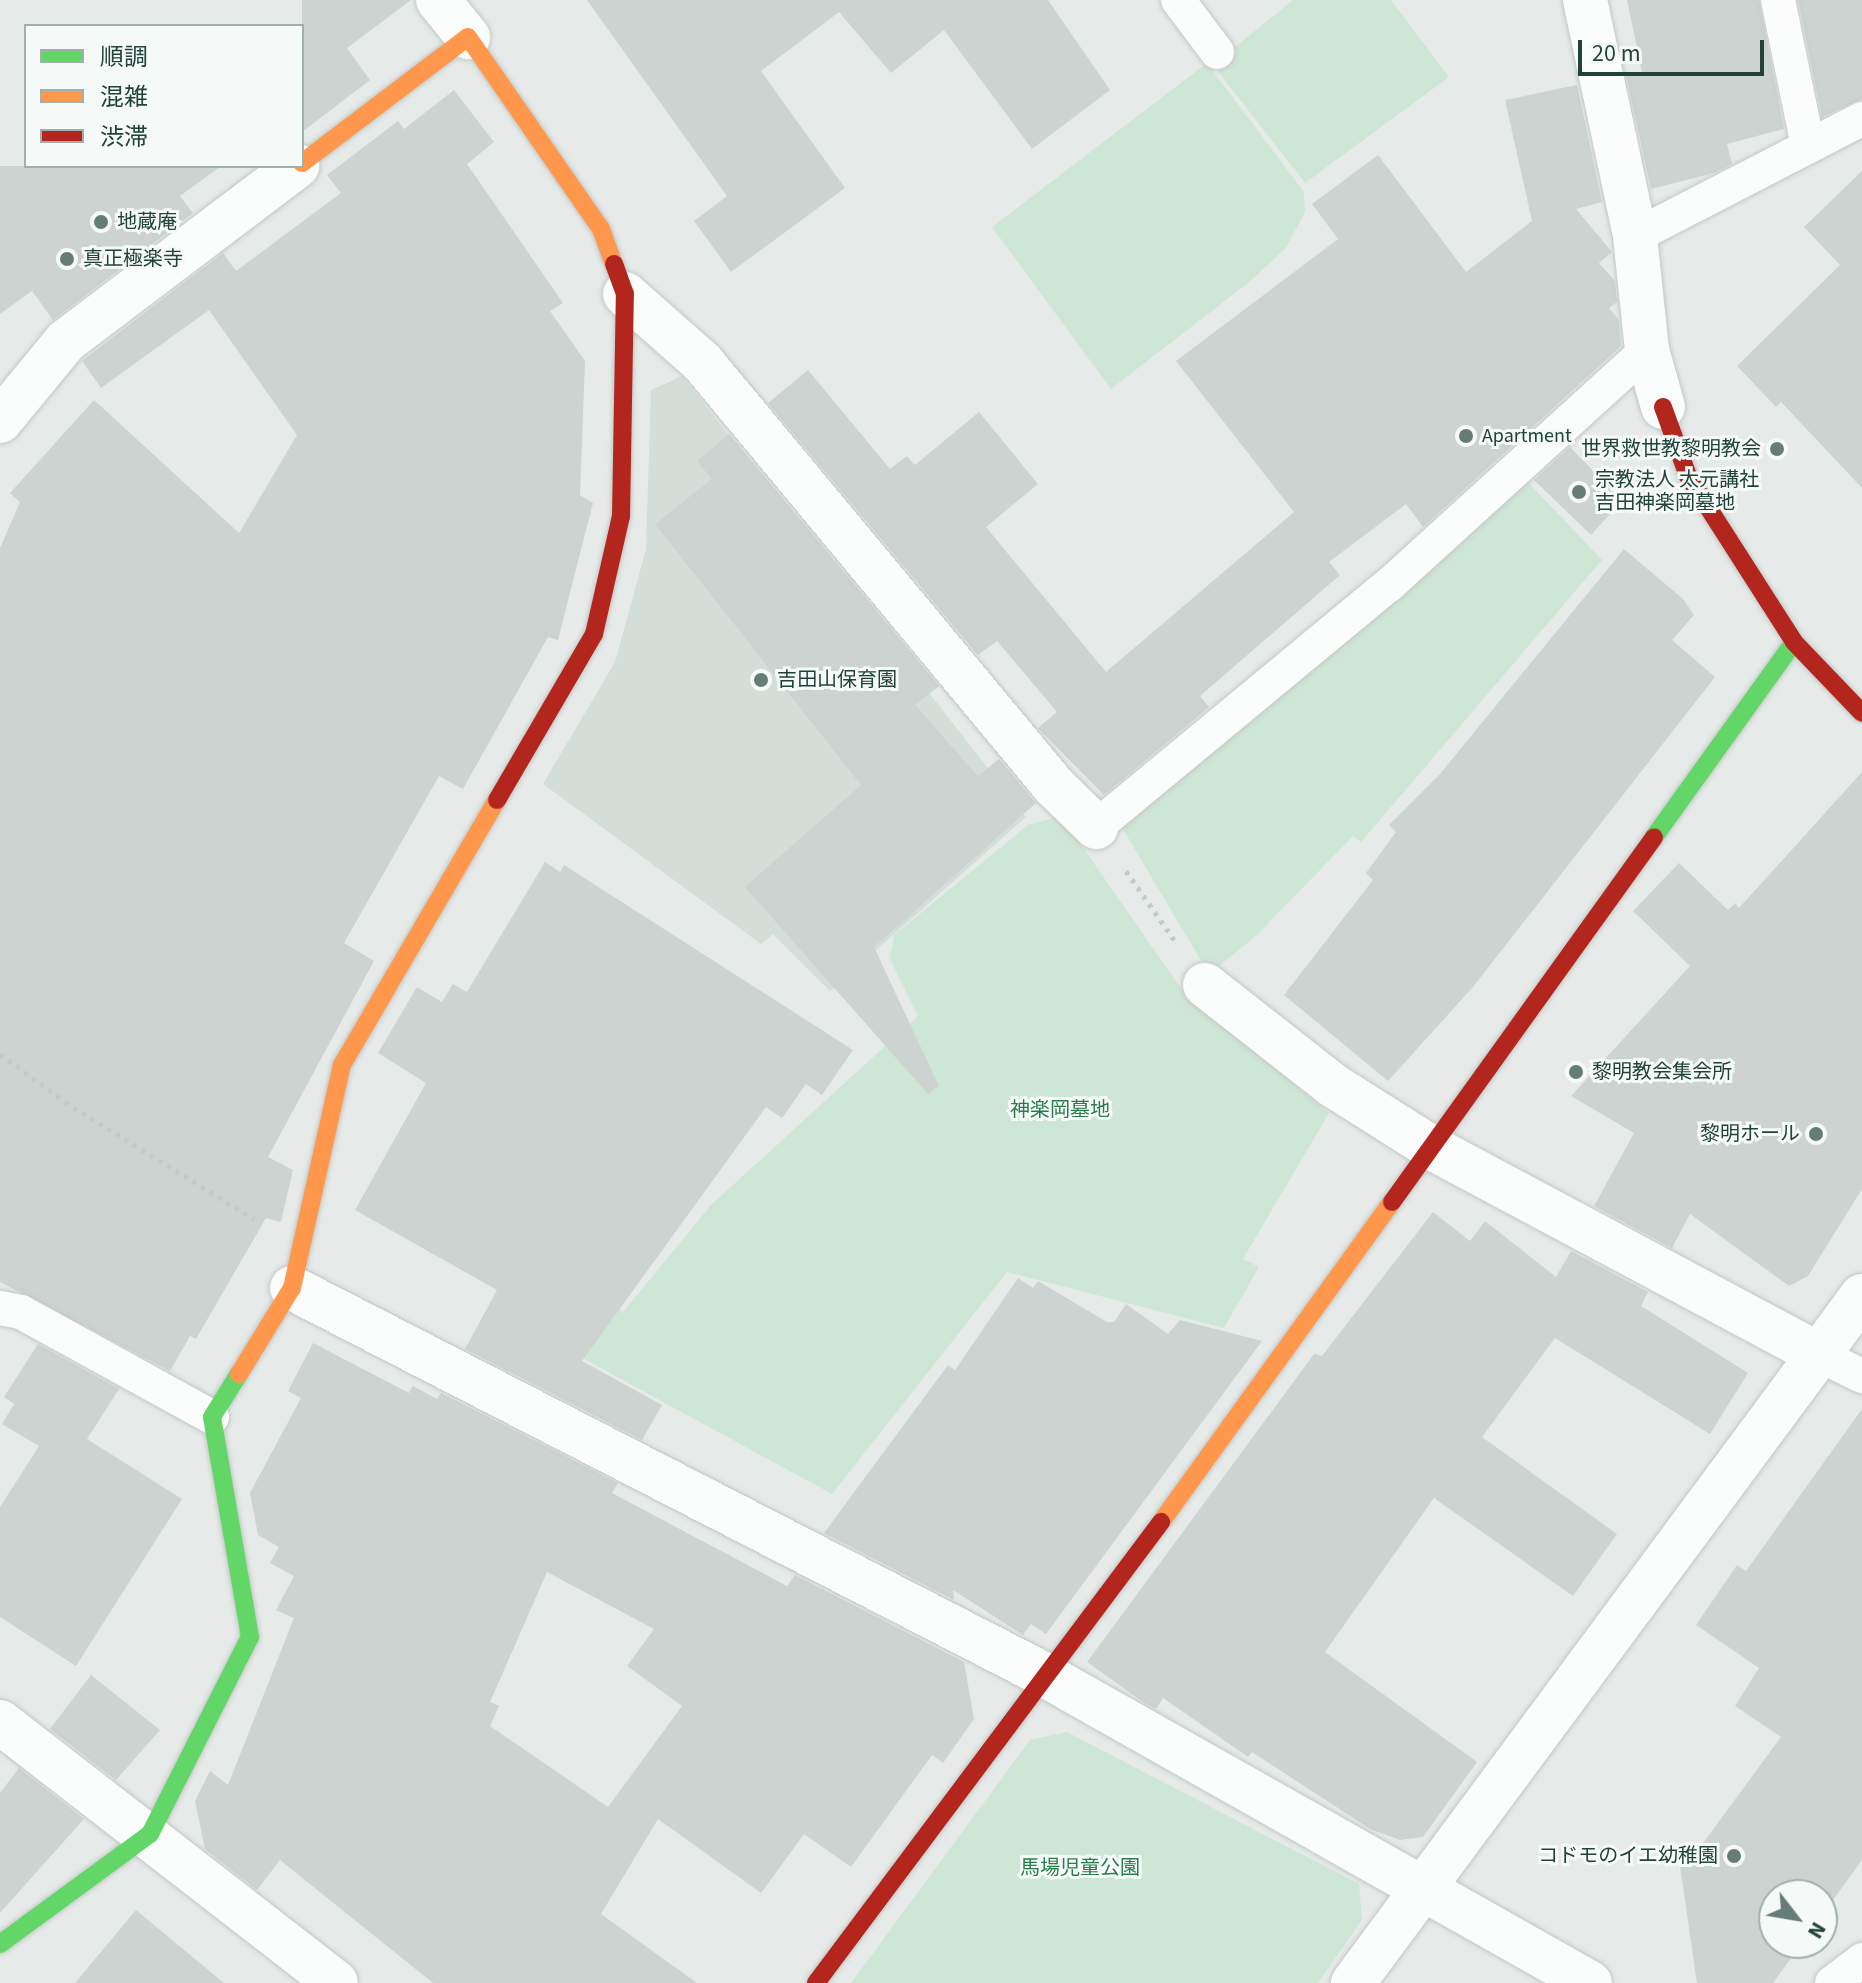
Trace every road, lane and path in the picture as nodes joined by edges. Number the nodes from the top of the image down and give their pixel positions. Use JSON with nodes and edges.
{"nodes":[{"id":1,"x":438,"y":0,"type":"edge"},
{"id":2,"x":1178,"y":0,"type":"edge"},
{"id":3,"x":1585,"y":0,"type":"edge"},
{"id":4,"x":1778,"y":0,"type":"edge"},
{"id":5,"x":468,"y":37,"type":"junction"},
{"id":6,"x":1217,"y":52,"type":"dead end"},
{"id":7,"x":1862,"y":119,"type":"edge"},
{"id":8,"x":1808,"y":146,"type":"junction"},
{"id":9,"x":304,"y":161,"type":"edge"},
{"id":10,"x":295,"y":168,"type":"edge"},
{"id":11,"x":1635,"y":236,"type":"junction"},
{"id":12,"x":625,"y":294,"type":"junction"},
{"id":13,"x":1647,"y":350,"type":"junction"},
{"id":14,"x":1663,"y":407,"type":"joint"},
{"id":15,"x":0,"y":421,"type":"edge"},
{"id":16,"x":1794,"y":642,"type":"junction"},
{"id":17,"x":1862,"y":713,"type":"edge"},
{"id":18,"x":1096,"y":827,"type":"junction"},
{"id":19,"x":1205,"y":985,"type":"joint"},
{"id":20,"x":0,"y":1054,"type":"edge"},
{"id":21,"x":1432,"y":1148,"type":"junction"},
{"id":22,"x":297,"y":1268,"type":"junction"},
{"id":23,"x":1862,"y":1296,"type":"edge"},
{"id":24,"x":0,"y":1308,"type":"edge"},
{"id":25,"x":1819,"y":1355,"type":"junction"},
{"id":26,"x":1862,"y":1376,"type":"edge"},
{"id":27,"x":212,"y":1417,"type":"junction"},
{"id":28,"x":1043,"y":1674,"type":"junction"},
{"id":29,"x":0,"y":1722,"type":"edge"},
{"id":30,"x":150,"y":1834,"type":"junction"},
{"id":31,"x":1420,"y":1886,"type":"junction"},
{"id":32,"x":0,"y":1944,"type":"edge"},
{"id":33,"x":1862,"y":1960,"type":"edge"},
{"id":34,"x":336,"y":1983,"type":"edge"},
{"id":35,"x":816,"y":1983,"type":"edge"},
{"id":36,"x":1353,"y":1983,"type":"edge"},
{"id":37,"x":1590,"y":1983,"type":"edge"},
{"id":38,"x":1832,"y":1983,"type":"edge"}],
"edges":[{"from":1,"to":5,"type":"street"},
{"from":2,"to":6,"type":"lane"},
{"from":3,"to":11,"type":"street"},
{"from":4,"to":8,"type":"lane"},
{"from":5,"to":9,"type":"street"},
{"from":5,"to":12,"type":"street"},
{"from":7,"to":8,"type":"lane"},
{"from":8,"to":11,"type":"lane"},
{"from":10,"to":15,"type":"street"},
{"from":11,"to":13,"type":"street"},
{"from":12,"to":18,"type":"street"},
{"from":12,"to":22,"type":"street"},
{"from":13,"to":14,"type":"street"},
{"from":13,"to":18,"type":"lane"},
{"from":14,"to":16,"type":"street"},
{"from":16,"to":17,"type":"street"},
{"from":16,"to":21,"type":"street"},
{"from":18,"to":19,"type":"path"},
{"from":19,"to":21,"type":"street"},
{"from":20,"to":22,"type":"path"},
{"from":21,"to":25,"type":"street"},
{"from":21,"to":28,"type":"street"},
{"from":22,"to":27,"type":"street"},
{"from":22,"to":28,"type":"street"},
{"from":23,"to":25,"type":"street"},
{"from":24,"to":27,"type":"lane"},
{"from":25,"to":26,"type":"lane"},
{"from":25,"to":31,"type":"street"},
{"from":27,"to":30,"type":"street"},
{"from":28,"to":31,"type":"street"},
{"from":28,"to":35,"type":"street"},
{"from":29,"to":30,"type":"street"},
{"from":30,"to":32,"type":"street"},
{"from":30,"to":34,"type":"street"},
{"from":31,"to":36,"type":"street"},
{"from":31,"to":37,"type":"street"},
{"from":33,"to":38,"type":"lane"}]}
